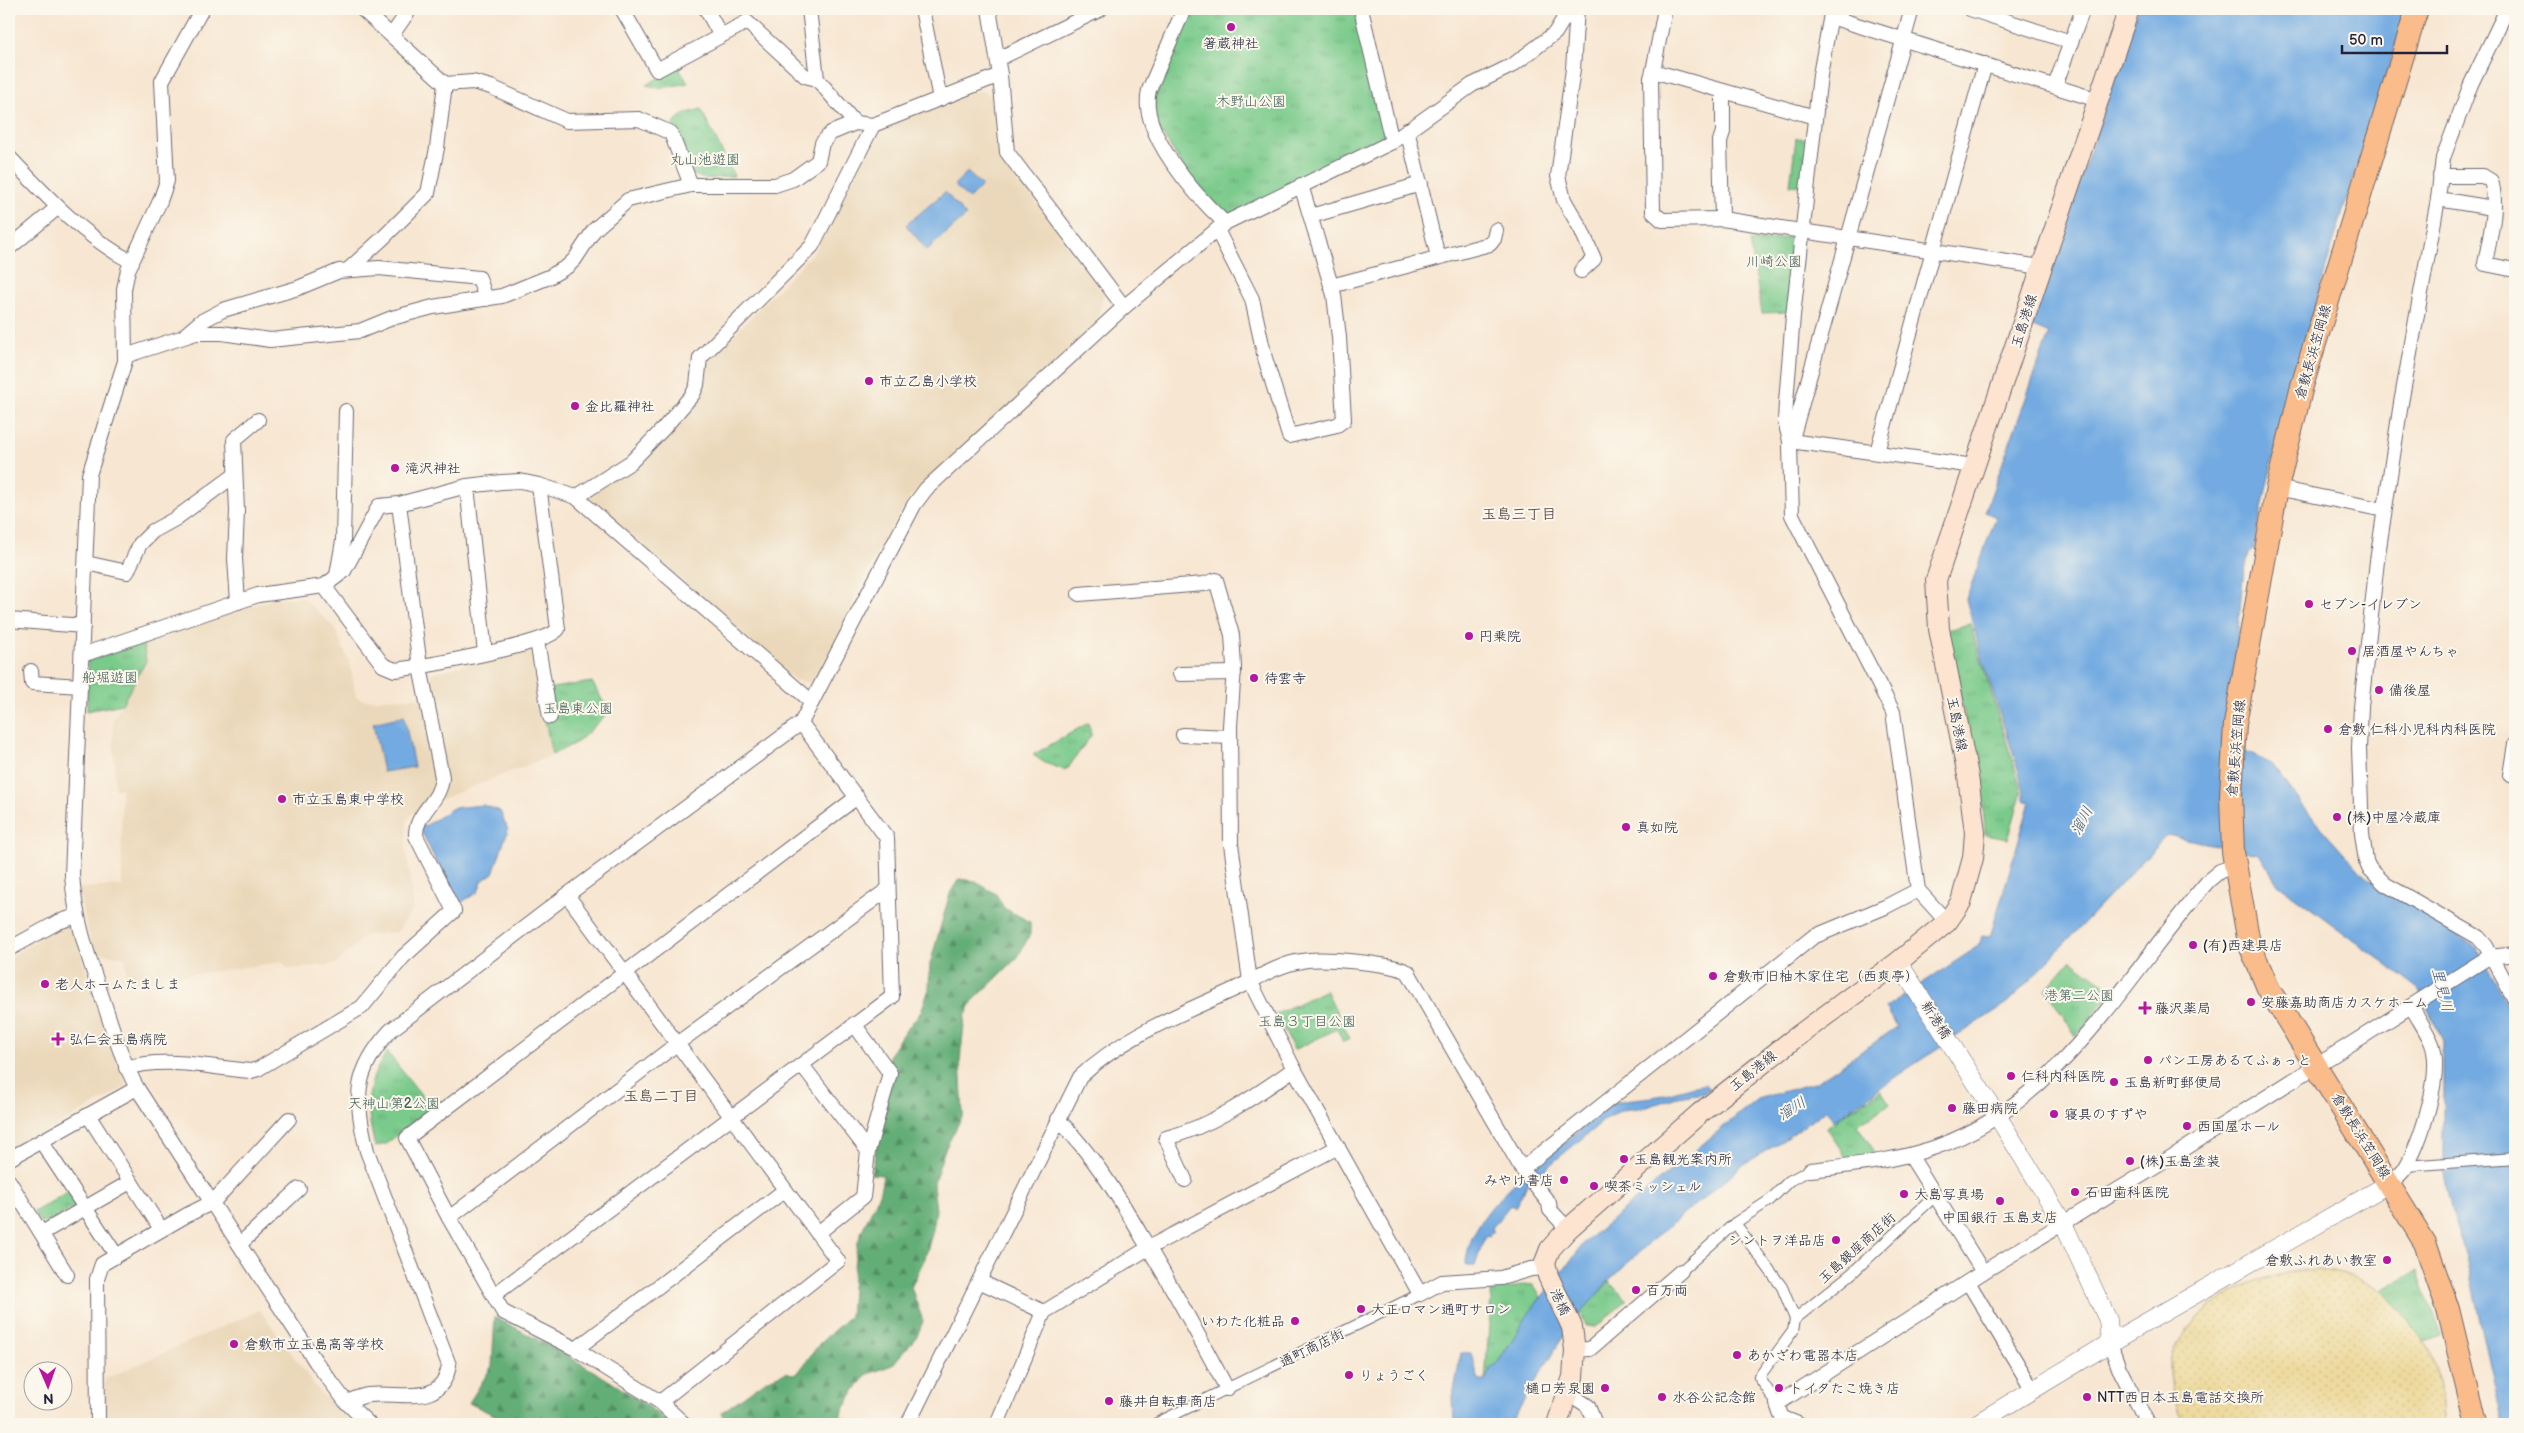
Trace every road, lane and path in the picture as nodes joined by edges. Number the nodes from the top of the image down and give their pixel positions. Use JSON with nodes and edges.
{"nodes":[{"id":1,"x":202,"y":9,"type":"edge"},
{"id":2,"x":362,"y":9,"type":"edge"},
{"id":3,"x":410,"y":9,"type":"edge"},
{"id":4,"x":622,"y":9,"type":"edge"},
{"id":5,"x":706,"y":9,"type":"edge"},
{"id":6,"x":809,"y":9,"type":"edge"},
{"id":7,"x":922,"y":9,"type":"edge"},
{"id":8,"x":989,"y":9,"type":"edge"},
{"id":9,"x":1101,"y":9,"type":"edge"},
{"id":10,"x":1184,"y":9,"type":"edge"},
{"id":11,"x":1361,"y":9,"type":"edge"},
{"id":12,"x":1564,"y":9,"type":"edge"},
{"id":13,"x":1577,"y":9,"type":"edge"},
{"id":14,"x":1665,"y":9,"type":"edge"},
{"id":15,"x":1912,"y":9,"type":"edge"},
{"id":16,"x":1970,"y":9,"type":"edge"},
{"id":17,"x":2083,"y":9,"type":"edge"},
{"id":18,"x":2129,"y":9,"type":"edge"},
{"id":19,"x":2417,"y":9,"type":"edge"},
{"id":20,"x":2507,"y":9,"type":"edge"},
{"id":21,"x":1832,"y":11,"type":"edge"},
{"id":22,"x":392,"y":35,"type":"junction"},
{"id":23,"x":721,"y":36,"type":"junction"},
{"id":24,"x":1903,"y":38,"type":"junction"},
{"id":25,"x":2071,"y":42,"type":"junction"},
{"id":26,"x":998,"y":59,"type":"junction"},
{"id":27,"x":1985,"y":64,"type":"junction"},
{"id":28,"x":1653,"y":71,"type":"junction"},
{"id":29,"x":1000,"y":75,"type":"junction"},
{"id":30,"x":818,"y":79,"type":"junction"},
{"id":31,"x":445,"y":84,"type":"junction"},
{"id":32,"x":2055,"y":86,"type":"junction"},
{"id":33,"x":1723,"y":91,"type":"junction"},
{"id":34,"x":940,"y":99,"type":"junction"},
{"id":35,"x":2098,"y":100,"type":"junction"},
{"id":36,"x":1815,"y":117,"type":"junction"},
{"id":37,"x":855,"y":123,"type":"junction"},
{"id":38,"x":873,"y":125,"type":"junction"},
{"id":39,"x":1407,"y":130,"type":"junction"},
{"id":40,"x":1392,"y":142,"type":"junction"},
{"id":41,"x":9,"y":157,"type":"edge"},
{"id":42,"x":2440,"y":176,"type":"junction"},
{"id":43,"x":1420,"y":184,"type":"junction"},
{"id":44,"x":691,"y":185,"type":"junction"},
{"id":45,"x":1301,"y":185,"type":"junction"},
{"id":46,"x":2438,"y":199,"type":"junction"},
{"id":47,"x":57,"y":208,"type":"junction"},
{"id":48,"x":2493,"y":208,"type":"junction"},
{"id":49,"x":1311,"y":216,"type":"junction"},
{"id":50,"x":1722,"y":219,"type":"junction"},
{"id":51,"x":1221,"y":227,"type":"junction"},
{"id":52,"x":1496,"y":230,"type":"dead end"},
{"id":53,"x":1802,"y":232,"type":"junction"},
{"id":54,"x":1847,"y":238,"type":"junction"},
{"id":55,"x":9,"y":248,"type":"edge"},
{"id":56,"x":1934,"y":251,"type":"junction"},
{"id":57,"x":1438,"y":258,"type":"junction"},
{"id":58,"x":132,"y":262,"type":"junction"},
{"id":59,"x":2041,"y":267,"type":"junction"},
{"id":60,"x":348,"y":270,"type":"junction"},
{"id":61,"x":2515,"y":270,"type":"edge"},
{"id":62,"x":1581,"y":271,"type":"dead end"},
{"id":63,"x":1331,"y":286,"type":"junction"},
{"id":64,"x":486,"y":299,"type":"junction"},
{"id":65,"x":1124,"y":307,"type":"junction"},
{"id":66,"x":177,"y":340,"type":"junction"},
{"id":67,"x":125,"y":356,"type":"junction"},
{"id":68,"x":346,"y":411,"type":"dead end"},
{"id":69,"x":258,"y":420,"type":"dead end"},
{"id":70,"x":1790,"y":442,"type":"junction"},
{"id":71,"x":1877,"y":452,"type":"junction"},
{"id":72,"x":1974,"y":466,"type":"junction"},
{"id":73,"x":235,"y":475,"type":"junction"},
{"id":74,"x":539,"y":485,"type":"junction"},
{"id":75,"x":467,"y":486,"type":"junction"},
{"id":76,"x":2277,"y":488,"type":"junction"},
{"id":77,"x":576,"y":497,"type":"junction"},
{"id":78,"x":399,"y":504,"type":"junction"},
{"id":79,"x":2384,"y":510,"type":"junction"},
{"id":80,"x":86,"y":563,"type":"junction"},
{"id":81,"x":337,"y":578,"type":"junction"},
{"id":82,"x":324,"y":586,"type":"junction"},
{"id":83,"x":1079,"y":594,"type":"dead end"},
{"id":84,"x":238,"y":602,"type":"junction"},
{"id":85,"x":9,"y":620,"type":"edge"},
{"id":86,"x":83,"y":626,"type":"junction"},
{"id":87,"x":537,"y":641,"type":"junction"},
{"id":88,"x":485,"y":653,"type":"junction"},
{"id":89,"x":82,"y":655,"type":"junction"},
{"id":90,"x":420,"y":667,"type":"junction"},
{"id":91,"x":31,"y":671,"type":"dead end"},
{"id":92,"x":1234,"y":673,"type":"junction"},
{"id":93,"x":1180,"y":674,"type":"dead end"},
{"id":94,"x":81,"y":686,"type":"junction"},
{"id":95,"x":812,"y":702,"type":"junction"},
{"id":96,"x":550,"y":717,"type":"dead end"},
{"id":97,"x":801,"y":723,"type":"junction"},
{"id":98,"x":1183,"y":735,"type":"dead end"},
{"id":99,"x":1230,"y":738,"type":"junction"},
{"id":100,"x":2515,"y":744,"type":"edge"},
{"id":101,"x":2510,"y":776,"type":"dead end"},
{"id":102,"x":857,"y":797,"type":"junction"},
{"id":103,"x":2234,"y":859,"type":"junction"},
{"id":104,"x":887,"y":890,"type":"junction"},
{"id":105,"x":1918,"y":890,"type":"junction"},
{"id":106,"x":567,"y":895,"type":"junction"},
{"id":107,"x":77,"y":916,"type":"junction"},
{"id":108,"x":1946,"y":922,"type":"junction"},
{"id":109,"x":9,"y":949,"type":"edge"},
{"id":110,"x":2515,"y":954,"type":"edge"},
{"id":111,"x":2487,"y":958,"type":"junction"},
{"id":112,"x":1898,"y":962,"type":"junction"},
{"id":113,"x":624,"y":972,"type":"junction"},
{"id":114,"x":1250,"y":981,"type":"junction"},
{"id":115,"x":2515,"y":1000,"type":"edge"},
{"id":116,"x":2415,"y":1005,"type":"junction"},
{"id":117,"x":854,"y":1024,"type":"junction"},
{"id":118,"x":678,"y":1043,"type":"junction"},
{"id":119,"x":802,"y":1065,"type":"junction"},
{"id":120,"x":2317,"y":1067,"type":"junction"},
{"id":121,"x":126,"y":1068,"type":"junction"},
{"id":122,"x":1294,"y":1069,"type":"junction"},
{"id":123,"x":137,"y":1088,"type":"junction"},
{"id":124,"x":88,"y":1116,"type":"junction"},
{"id":125,"x":1998,"y":1116,"type":"junction"},
{"id":126,"x":289,"y":1118,"type":"dead end"},
{"id":127,"x":733,"y":1118,"type":"junction"},
{"id":128,"x":1058,"y":1120,"type":"junction"},
{"id":129,"x":41,"y":1141,"type":"junction"},
{"id":130,"x":1338,"y":1147,"type":"junction"},
{"id":131,"x":868,"y":1151,"type":"junction"},
{"id":132,"x":1910,"y":1155,"type":"junction"},
{"id":133,"x":2515,"y":1158,"type":"edge"},
{"id":134,"x":9,"y":1159,"type":"edge"},
{"id":135,"x":2406,"y":1166,"type":"junction"},
{"id":136,"x":1522,"y":1169,"type":"junction"},
{"id":137,"x":1810,"y":1170,"type":"joint"},
{"id":138,"x":1185,"y":1180,"type":"dead end"},
{"id":139,"x":9,"y":1181,"type":"edge"},
{"id":140,"x":130,"y":1182,"type":"junction"},
{"id":141,"x":2390,"y":1184,"type":"junction"},
{"id":142,"x":299,"y":1188,"type":"dead end"},
{"id":143,"x":785,"y":1190,"type":"junction"},
{"id":144,"x":1935,"y":1196,"type":"junction"},
{"id":145,"x":213,"y":1202,"type":"junction"},
{"id":146,"x":85,"y":1208,"type":"junction"},
{"id":147,"x":449,"y":1218,"type":"junction"},
{"id":148,"x":1735,"y":1223,"type":"junction"},
{"id":149,"x":2063,"y":1223,"type":"junction"},
{"id":150,"x":161,"y":1229,"type":"junction"},
{"id":151,"x":1568,"y":1229,"type":"junction"},
{"id":152,"x":42,"y":1233,"type":"junction"},
{"id":153,"x":818,"y":1233,"type":"junction"},
{"id":154,"x":240,"y":1244,"type":"junction"},
{"id":155,"x":1150,"y":1247,"type":"junction"},
{"id":156,"x":116,"y":1255,"type":"junction"},
{"id":157,"x":1681,"y":1271,"type":"joint"},
{"id":158,"x":1547,"y":1272,"type":"junction"},
{"id":159,"x":1983,"y":1272,"type":"junction"},
{"id":160,"x":67,"y":1275,"type":"dead end"},
{"id":161,"x":979,"y":1281,"type":"junction"},
{"id":162,"x":1968,"y":1282,"type":"junction"},
{"id":163,"x":1420,"y":1294,"type":"junction"},
{"id":164,"x":494,"y":1296,"type":"junction"},
{"id":165,"x":1044,"y":1312,"type":"junction"},
{"id":166,"x":1796,"y":1320,"type":"junction"},
{"id":167,"x":2110,"y":1343,"type":"junction"},
{"id":168,"x":576,"y":1349,"type":"junction"},
{"id":169,"x":1575,"y":1350,"type":"junction"},
{"id":170,"x":1228,"y":1389,"type":"junction"},
{"id":171,"x":2033,"y":1390,"type":"junction"},
{"id":172,"x":1568,"y":1392,"type":"junction"},
{"id":173,"x":346,"y":1402,"type":"junction"},
{"id":174,"x":660,"y":1402,"type":"junction"},
{"id":175,"x":1777,"y":1404,"type":"junction"},
{"id":176,"x":1784,"y":1421,"type":"edge"},
{"id":177,"x":98,"y":1424,"type":"edge"},
{"id":178,"x":369,"y":1424,"type":"edge"},
{"id":179,"x":684,"y":1424,"type":"edge"},
{"id":180,"x":908,"y":1424,"type":"edge"},
{"id":181,"x":998,"y":1424,"type":"edge"},
{"id":182,"x":1155,"y":1424,"type":"edge"},
{"id":183,"x":1557,"y":1424,"type":"edge"},
{"id":184,"x":1595,"y":1424,"type":"edge"},
{"id":185,"x":1798,"y":1424,"type":"edge"},
{"id":186,"x":1976,"y":1424,"type":"edge"},
{"id":187,"x":2148,"y":1424,"type":"edge"},
{"id":188,"x":2476,"y":1424,"type":"edge"}],
"edges":[{"from":1,"to":58,"type":"street"},
{"from":2,"to":22,"type":"street"},
{"from":3,"to":22,"type":"street"},
{"from":4,"to":23,"type":"street"},
{"from":5,"to":23,"type":"street"},
{"from":6,"to":30,"type":"street"},
{"from":7,"to":34,"type":"street"},
{"from":8,"to":26,"type":"street"},
{"from":9,"to":26,"type":"street"},
{"from":10,"to":51,"type":"street"},
{"from":11,"to":40,"type":"street"},
{"from":12,"to":39,"type":"street"},
{"from":13,"to":62,"type":"street"},
{"from":14,"to":28,"type":"street"},
{"from":15,"to":24,"type":"street"},
{"from":16,"to":25,"type":"street"},
{"from":17,"to":25,"type":"street"},
{"from":18,"to":35,"type":"main road","name":"玉島港線"},
{"from":19,"to":76,"type":"main road","name":"倉敷長浜笠岡線"},
{"from":20,"to":42,"type":"street"},
{"from":21,"to":24,"type":"street"},
{"from":21,"to":36,"type":"street"},
{"from":22,"to":31,"type":"street"},
{"from":23,"to":30,"type":"street"},
{"from":24,"to":27,"type":"street"},
{"from":24,"to":54,"type":"street"},
{"from":25,"to":32,"type":"street"},
{"from":26,"to":29,"type":"street"},
{"from":27,"to":32,"type":"street"},
{"from":27,"to":56,"type":"street"},
{"from":28,"to":33,"type":"street"},
{"from":28,"to":50,"type":"street"},
{"from":29,"to":34,"type":"street"},
{"from":29,"to":65,"type":"street"},
{"from":30,"to":37,"type":"street"},
{"from":31,"to":44,"type":"street"},
{"from":31,"to":60,"type":"street"},
{"from":32,"to":35,"type":"street"},
{"from":33,"to":36,"type":"street"},
{"from":33,"to":50,"type":"street"},
{"from":34,"to":38,"type":"street"},
{"from":35,"to":59,"type":"main road","name":"玉島港線"},
{"from":36,"to":53,"type":"street"},
{"from":37,"to":38,"type":"street"},
{"from":37,"to":44,"type":"street"},
{"from":38,"to":77,"type":"street"},
{"from":39,"to":40,"type":"street"},
{"from":39,"to":43,"type":"street"},
{"from":40,"to":45,"type":"street"},
{"from":41,"to":47,"type":"street"},
{"from":42,"to":46,"type":"street"},
{"from":42,"to":48,"type":"street"},
{"from":43,"to":49,"type":"street"},
{"from":43,"to":57,"type":"street"},
{"from":44,"to":64,"type":"street"},
{"from":45,"to":49,"type":"street"},
{"from":45,"to":51,"type":"street"},
{"from":46,"to":48,"type":"street"},
{"from":46,"to":79,"type":"street"},
{"from":47,"to":55,"type":"street"},
{"from":47,"to":58,"type":"street"},
{"from":48,"to":61,"type":"street"},
{"from":49,"to":63,"type":"street"},
{"from":50,"to":53,"type":"street"},
{"from":51,"to":63,"type":"street"},
{"from":51,"to":65,"type":"street"},
{"from":52,"to":57,"type":"street"},
{"from":53,"to":54,"type":"street"},
{"from":53,"to":70,"type":"street"},
{"from":54,"to":56,"type":"street"},
{"from":54,"to":70,"type":"street"},
{"from":56,"to":59,"type":"street"},
{"from":56,"to":71,"type":"street"},
{"from":57,"to":63,"type":"street"},
{"from":58,"to":67,"type":"street"},
{"from":59,"to":72,"type":"main road","name":"玉島港線"},
{"from":60,"to":64,"type":"street"},
{"from":60,"to":66,"type":"street"},
{"from":64,"to":66,"type":"street"},
{"from":65,"to":95,"type":"street"},
{"from":66,"to":67,"type":"street"},
{"from":67,"to":80,"type":"street"},
{"from":68,"to":81,"type":"street"},
{"from":69,"to":73,"type":"street"},
{"from":70,"to":71,"type":"street"},
{"from":70,"to":105,"type":"street"},
{"from":71,"to":72,"type":"street"},
{"from":72,"to":108,"type":"main road","name":"玉島港線"},
{"from":73,"to":80,"type":"street"},
{"from":73,"to":84,"type":"street"},
{"from":74,"to":75,"type":"street"},
{"from":74,"to":77,"type":"street"},
{"from":74,"to":87,"type":"street"},
{"from":75,"to":78,"type":"street"},
{"from":75,"to":88,"type":"street"},
{"from":76,"to":79,"type":"street"},
{"from":76,"to":103,"type":"main road","name":"倉敷長浜笠岡線"},
{"from":77,"to":95,"type":"street"},
{"from":78,"to":81,"type":"street"},
{"from":78,"to":90,"type":"street"},
{"from":79,"to":111,"type":"street"},
{"from":80,"to":86,"type":"street"},
{"from":81,"to":82,"type":"street"},
{"from":82,"to":84,"type":"street"},
{"from":82,"to":90,"type":"street"},
{"from":83,"to":92,"type":"street"},
{"from":84,"to":89,"type":"street"},
{"from":85,"to":86,"type":"street"},
{"from":86,"to":89,"type":"street"},
{"from":87,"to":88,"type":"street"},
{"from":87,"to":96,"type":"street"},
{"from":88,"to":90,"type":"street"},
{"from":89,"to":94,"type":"street"},
{"from":90,"to":121,"type":"street"},
{"from":91,"to":94,"type":"street"},
{"from":92,"to":93,"type":"street"},
{"from":92,"to":99,"type":"street"},
{"from":94,"to":107,"type":"street"},
{"from":95,"to":97,"type":"street"},
{"from":97,"to":102,"type":"street"},
{"from":97,"to":106,"type":"street"},
{"from":98,"to":99,"type":"street"},
{"from":99,"to":114,"type":"street"},
{"from":100,"to":101,"type":"street"},
{"from":102,"to":104,"type":"street"},
{"from":102,"to":113,"type":"street"},
{"from":103,"to":120,"type":"main road","name":"倉敷長浜笠岡線"},
{"from":103,"to":125,"type":"street"},
{"from":104,"to":117,"type":"street"},
{"from":104,"to":118,"type":"street"},
{"from":105,"to":108,"type":"street"},
{"from":105,"to":136,"type":"street"},
{"from":106,"to":113,"type":"street"},
{"from":106,"to":173,"type":"street"},
{"from":107,"to":109,"type":"street"},
{"from":107,"to":121,"type":"street"},
{"from":108,"to":112,"type":"main road","name":"玉島港線"},
{"from":110,"to":111,"type":"street"},
{"from":111,"to":115,"type":"street"},
{"from":111,"to":116,"type":"street"},
{"from":112,"to":125,"type":"street","name":"新港橋"},
{"from":112,"to":151,"type":"main road","name":"玉島港線"},
{"from":113,"to":118,"type":"street"},
{"from":113,"to":147,"type":"street"},
{"from":114,"to":122,"type":"street"},
{"from":114,"to":128,"type":"street"},
{"from":114,"to":136,"type":"street"},
{"from":116,"to":120,"type":"street"},
{"from":116,"to":135,"type":"street"},
{"from":117,"to":119,"type":"street"},
{"from":117,"to":131,"type":"street"},
{"from":118,"to":127,"type":"street"},
{"from":118,"to":147,"type":"street"},
{"from":119,"to":127,"type":"street"},
{"from":119,"to":131,"type":"street"},
{"from":120,"to":141,"type":"main road","name":"倉敷長浜笠岡線"},
{"from":120,"to":149,"type":"street"},
{"from":121,"to":123,"type":"street"},
{"from":122,"to":130,"type":"street"},
{"from":122,"to":138,"type":"street"},
{"from":123,"to":124,"type":"street"},
{"from":123,"to":145,"type":"street"},
{"from":124,"to":129,"type":"street"},
{"from":124,"to":140,"type":"street"},
{"from":125,"to":132,"type":"street"},
{"from":125,"to":149,"type":"street","name":"新港橋"},
{"from":126,"to":145,"type":"street"},
{"from":127,"to":143,"type":"street"},
{"from":127,"to":164,"type":"street"},
{"from":128,"to":155,"type":"street"},
{"from":128,"to":161,"type":"street"},
{"from":129,"to":134,"type":"street"},
{"from":129,"to":146,"type":"street"},
{"from":130,"to":155,"type":"street"},
{"from":130,"to":163,"type":"street"},
{"from":131,"to":153,"type":"street"},
{"from":132,"to":137,"type":"street"},
{"from":132,"to":144,"type":"street"},
{"from":133,"to":135,"type":"street"},
{"from":135,"to":141,"type":"street"},
{"from":136,"to":151,"type":"street"},
{"from":137,"to":148,"type":"street"},
{"from":139,"to":152,"type":"street"},
{"from":140,"to":146,"type":"street"},
{"from":140,"to":150,"type":"street"},
{"from":141,"to":167,"type":"street"},
{"from":141,"to":188,"type":"main road","name":"倉敷長浜笠岡線"},
{"from":142,"to":154,"type":"street"},
{"from":143,"to":153,"type":"street"},
{"from":143,"to":168,"type":"street"},
{"from":144,"to":159,"type":"street"},
{"from":144,"to":166,"type":"street","name":"玉島銀座商店街"},
{"from":145,"to":150,"type":"street"},
{"from":145,"to":154,"type":"street"},
{"from":146,"to":152,"type":"street"},
{"from":146,"to":156,"type":"street"},
{"from":147,"to":164,"type":"street"},
{"from":148,"to":157,"type":"street"},
{"from":148,"to":166,"type":"street"},
{"from":149,"to":159,"type":"street"},
{"from":149,"to":167,"type":"street","name":"新港橋"},
{"from":150,"to":156,"type":"street"},
{"from":151,"to":158,"type":"main road","name":"玉島港線"},
{"from":152,"to":160,"type":"street"},
{"from":153,"to":174,"type":"street"},
{"from":154,"to":173,"type":"street"},
{"from":155,"to":165,"type":"street"},
{"from":155,"to":170,"type":"street"},
{"from":156,"to":177,"type":"street"},
{"from":157,"to":169,"type":"street"},
{"from":158,"to":163,"type":"street","name":"通町商店街"},
{"from":158,"to":169,"type":"main road","name":"港橋"},
{"from":159,"to":162,"type":"street"},
{"from":161,"to":165,"type":"street"},
{"from":161,"to":180,"type":"street"},
{"from":162,"to":171,"type":"street"},
{"from":162,"to":175,"type":"street"},
{"from":163,"to":170,"type":"street","name":"通町商店街"},
{"from":164,"to":168,"type":"street"},
{"from":165,"to":181,"type":"street"},
{"from":166,"to":175,"type":"street","name":"玉島銀座商店街"},
{"from":167,"to":171,"type":"street"},
{"from":167,"to":187,"type":"street"},
{"from":168,"to":174,"type":"street"},
{"from":169,"to":172,"type":"main road"},
{"from":170,"to":182,"type":"street","name":"通町商店街"},
{"from":171,"to":186,"type":"street"},
{"from":172,"to":183,"type":"main road"},
{"from":172,"to":184,"type":"street"},
{"from":173,"to":178,"type":"street"},
{"from":174,"to":179,"type":"street"},
{"from":175,"to":176,"type":"street"},
{"from":176,"to":185,"type":"street"}]}
